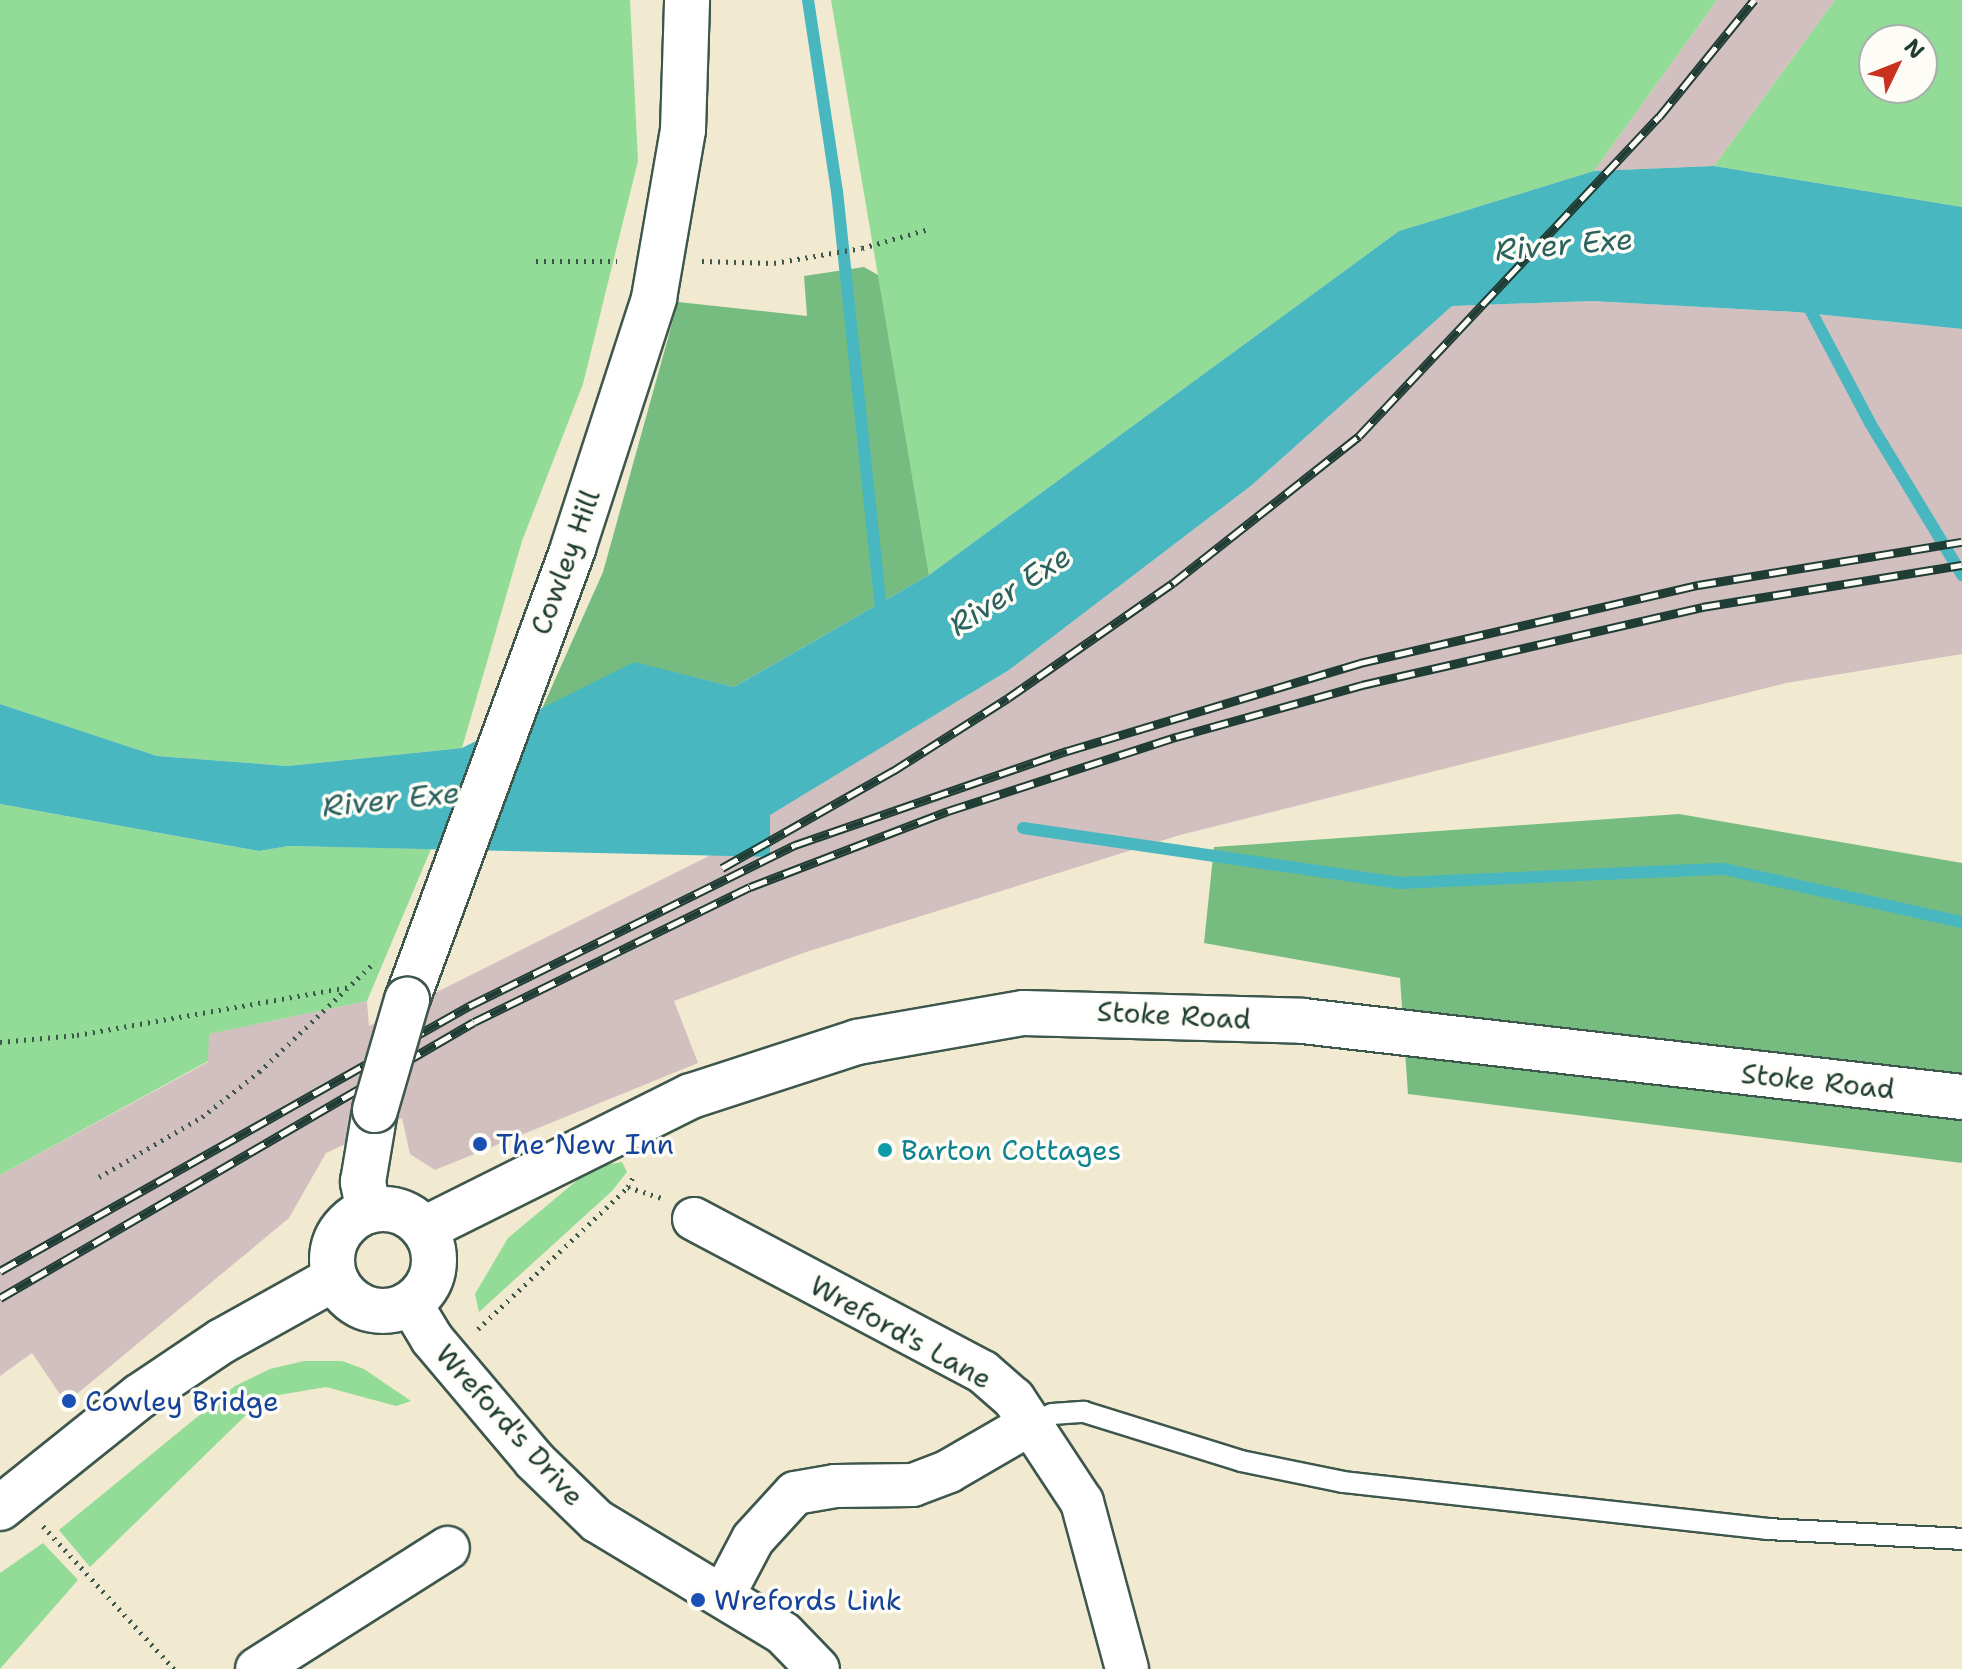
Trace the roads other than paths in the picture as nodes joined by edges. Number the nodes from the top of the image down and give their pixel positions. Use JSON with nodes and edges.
{"nodes":[{"id":1,"x":687,"y":0,"type":"edge"},
{"id":2,"x":1962,"y":1097,"type":"edge"},
{"id":3,"x":369,"y":1211,"type":"junction"},
{"id":4,"x":694,"y":1219,"type":"dead end"},
{"id":5,"x":424,"y":1229,"type":"junction"},
{"id":6,"x":335,"y":1278,"type":"junction"},
{"id":7,"x":411,"y":1304,"type":"junction"},
{"id":8,"x":1030,"y":1424,"type":"junction"},
{"id":9,"x":7,"y":1503,"type":"edge"},
{"id":10,"x":1962,"y":1539,"type":"edge"},
{"id":11,"x":448,"y":1548,"type":"dead end"},
{"id":12,"x":724,"y":1594,"type":"junction"},
{"id":13,"x":257,"y":1669,"type":"edge"},
{"id":14,"x":818,"y":1669,"type":"edge"},
{"id":15,"x":1127,"y":1669,"type":"edge"}],
"edges":[{"from":1,"to":3,"type":"main road","name":"Cowley Hill","bridge":true},
{"from":2,"to":5,"type":"main road","name":"Stoke Road"},
{"from":3,"to":5,"type":"main road"},
{"from":3,"to":6,"type":"main road"},
{"from":4,"to":8,"type":"street","name":"Wreford's Lane"},
{"from":5,"to":7,"type":"main road"},
{"from":6,"to":7,"type":"main road"},
{"from":6,"to":9,"type":"main road"},
{"from":7,"to":12,"type":"street","name":"Wreford's Drive"},
{"from":8,"to":10,"type":"lane"},
{"from":8,"to":12,"type":"street"},
{"from":8,"to":15,"type":"street","name":"Wreford's Lane"},
{"from":11,"to":13,"type":"street"},
{"from":12,"to":14,"type":"street","name":"Wreford's Drive"}]}
